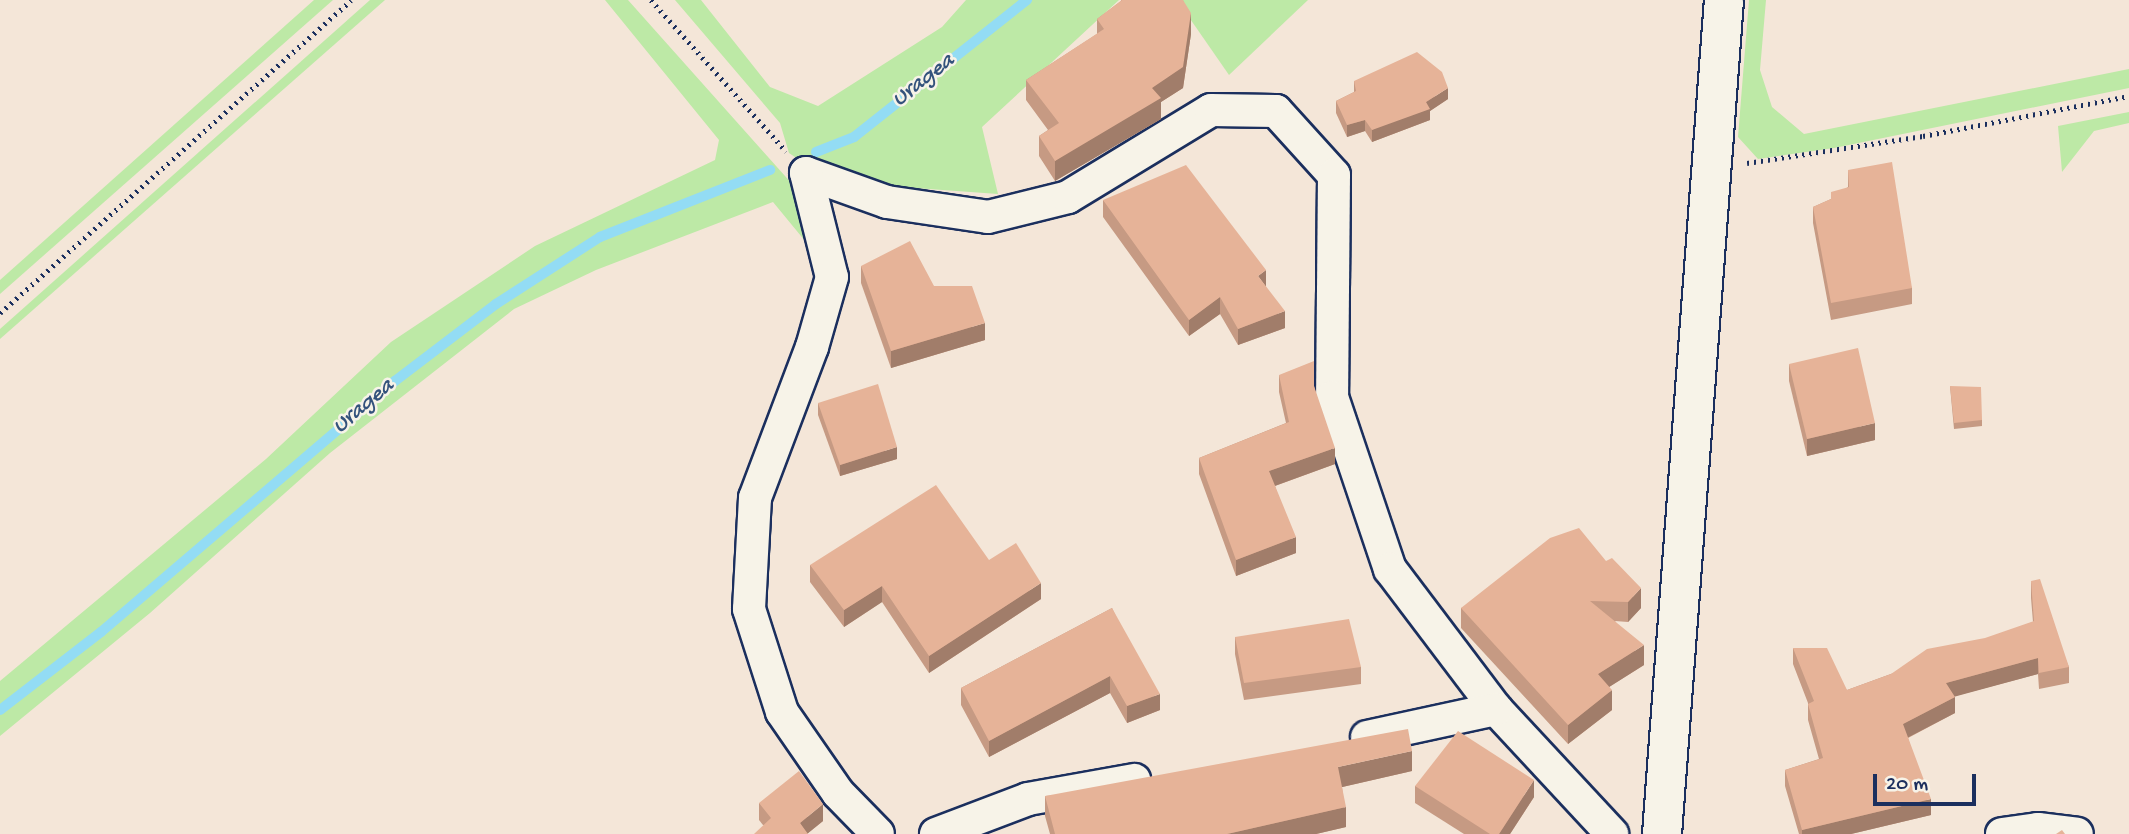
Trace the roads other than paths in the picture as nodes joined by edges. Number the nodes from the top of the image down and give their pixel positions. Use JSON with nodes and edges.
{"nodes":[{"id":1,"x":1724,"y":0,"type":"edge"},
{"id":2,"x":1496,"y":709,"type":"junction"},
{"id":3,"x":1331,"y":744,"type":"edge"},
{"id":4,"x":1166,"y":774,"type":"edge"},
{"id":5,"x":878,"y":834,"type":"edge"},
{"id":6,"x":936,"y":834,"type":"edge"},
{"id":7,"x":1612,"y":834,"type":"edge"},
{"id":8,"x":1662,"y":834,"type":"edge"},
{"id":9,"x":2003,"y":834,"type":"edge"},
{"id":10,"x":2077,"y":834,"type":"edge"}],
"edges":[{"from":1,"to":8,"type":"street"},
{"from":2,"to":3,"type":"street"},
{"from":2,"to":5,"type":"street"},
{"from":2,"to":7,"type":"street"},
{"from":4,"to":6,"type":"street"},
{"from":9,"to":10,"type":"street"}]}
